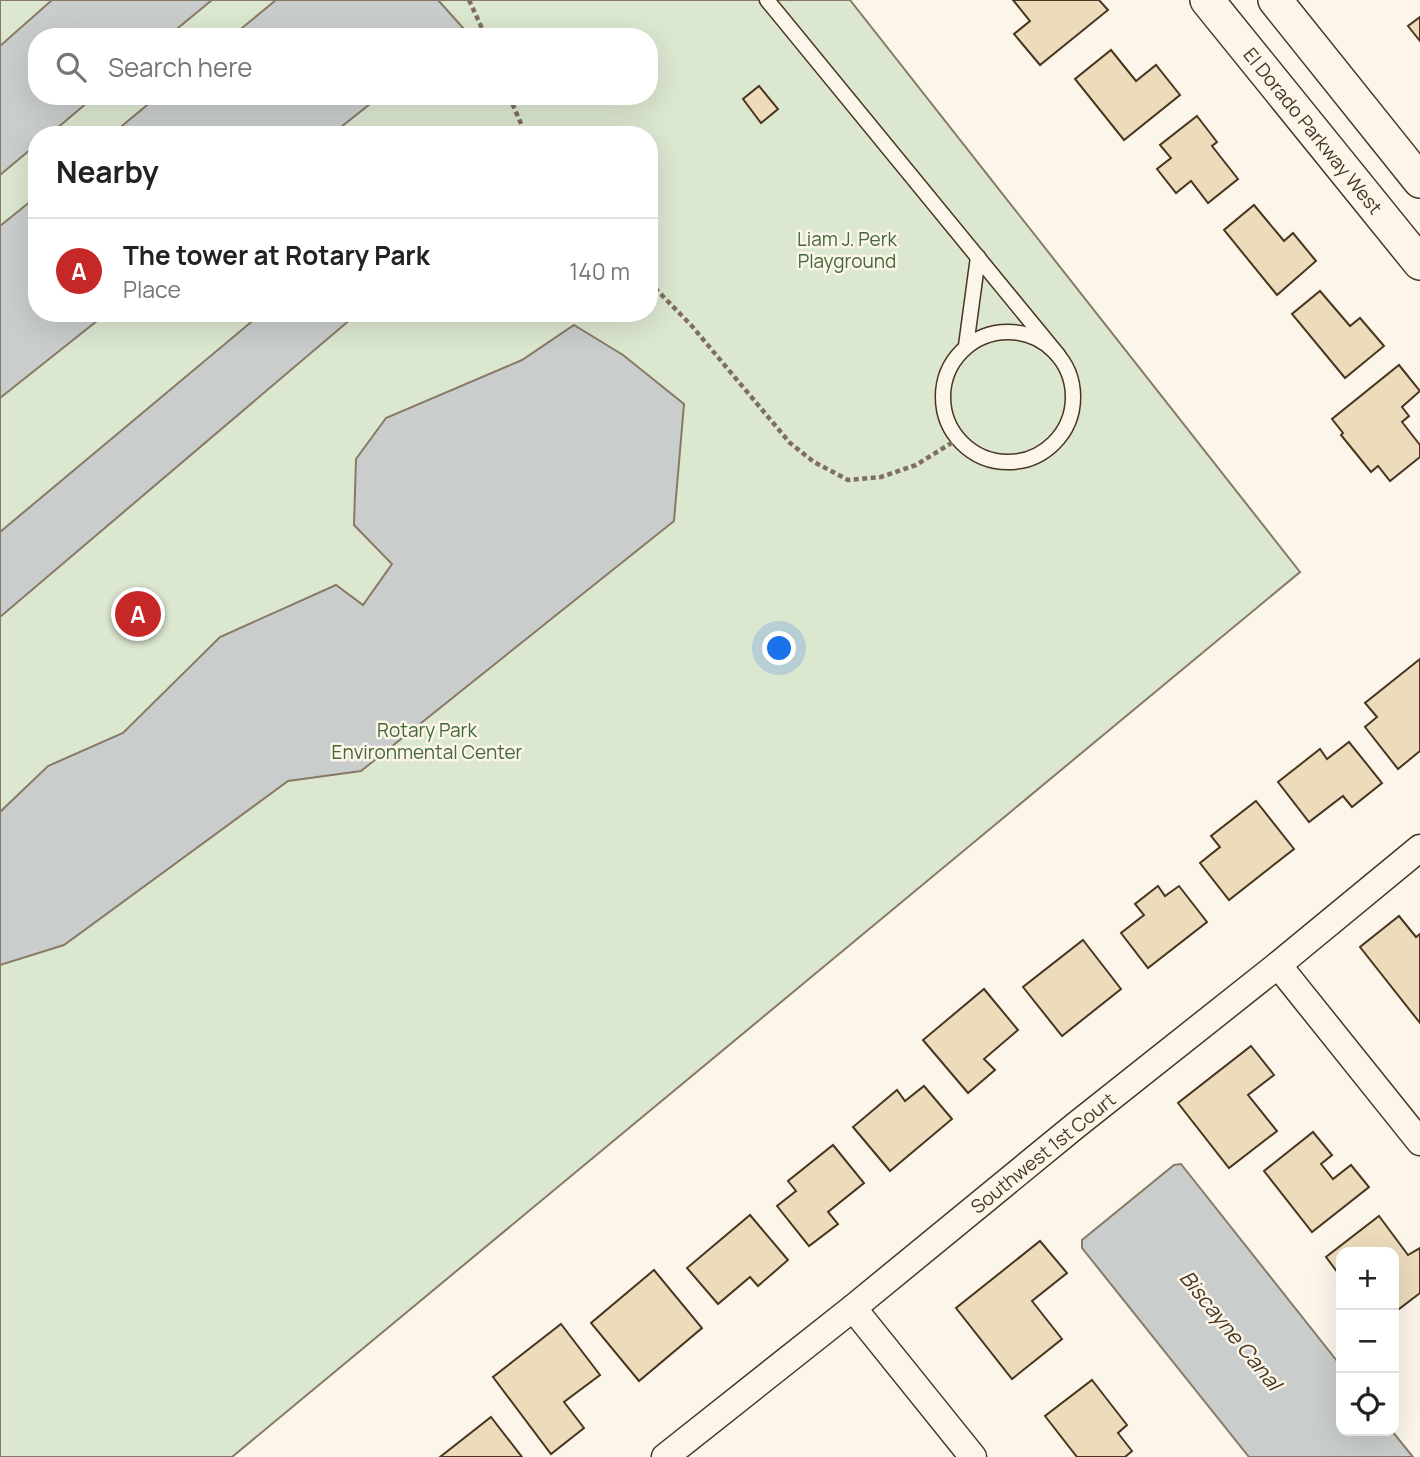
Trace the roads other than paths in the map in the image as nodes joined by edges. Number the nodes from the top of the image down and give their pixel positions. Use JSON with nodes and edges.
{"nodes":[{"id":1,"x":767,"y":0,"type":"edge"},
{"id":2,"x":1207,"y":0,"type":"edge"},
{"id":3,"x":1275,"y":0,"type":"edge"},
{"id":4,"x":1420,"y":181,"type":"edge"},
{"id":5,"x":978,"y":257,"type":"junction"},
{"id":6,"x":1420,"y":263,"type":"edge"},
{"id":7,"x":966,"y":346,"type":"junction"},
{"id":8,"x":1058,"y":355,"type":"junction"},
{"id":9,"x":1420,"y":848,"type":"edge"},
{"id":10,"x":1278,"y":965,"type":"junction"},
{"id":11,"x":1420,"y":1142,"type":"edge"},
{"id":12,"x":853,"y":1308,"type":"junction"},
{"id":13,"x":665,"y":1457,"type":"edge"},
{"id":14,"x":973,"y":1457,"type":"edge"}],
"edges":[{"from":1,"to":5,"type":"lane"},
{"from":2,"to":6,"type":"street","name":"El Dorado Parkway West"},
{"from":3,"to":4,"type":"street"},
{"from":5,"to":7,"type":"lane"},
{"from":5,"to":8,"type":"lane"},
{"from":7,"to":8,"type":"lane"},
{"from":7,"to":8,"type":"lane"},
{"from":9,"to":10,"type":"street","name":"Southwest 1st Court"},
{"from":10,"to":11,"type":"street"},
{"from":10,"to":12,"type":"street","name":"Southwest 1st Court"},
{"from":12,"to":13,"type":"street","name":"Southwest 1st Court"},
{"from":12,"to":14,"type":"street"}]}
